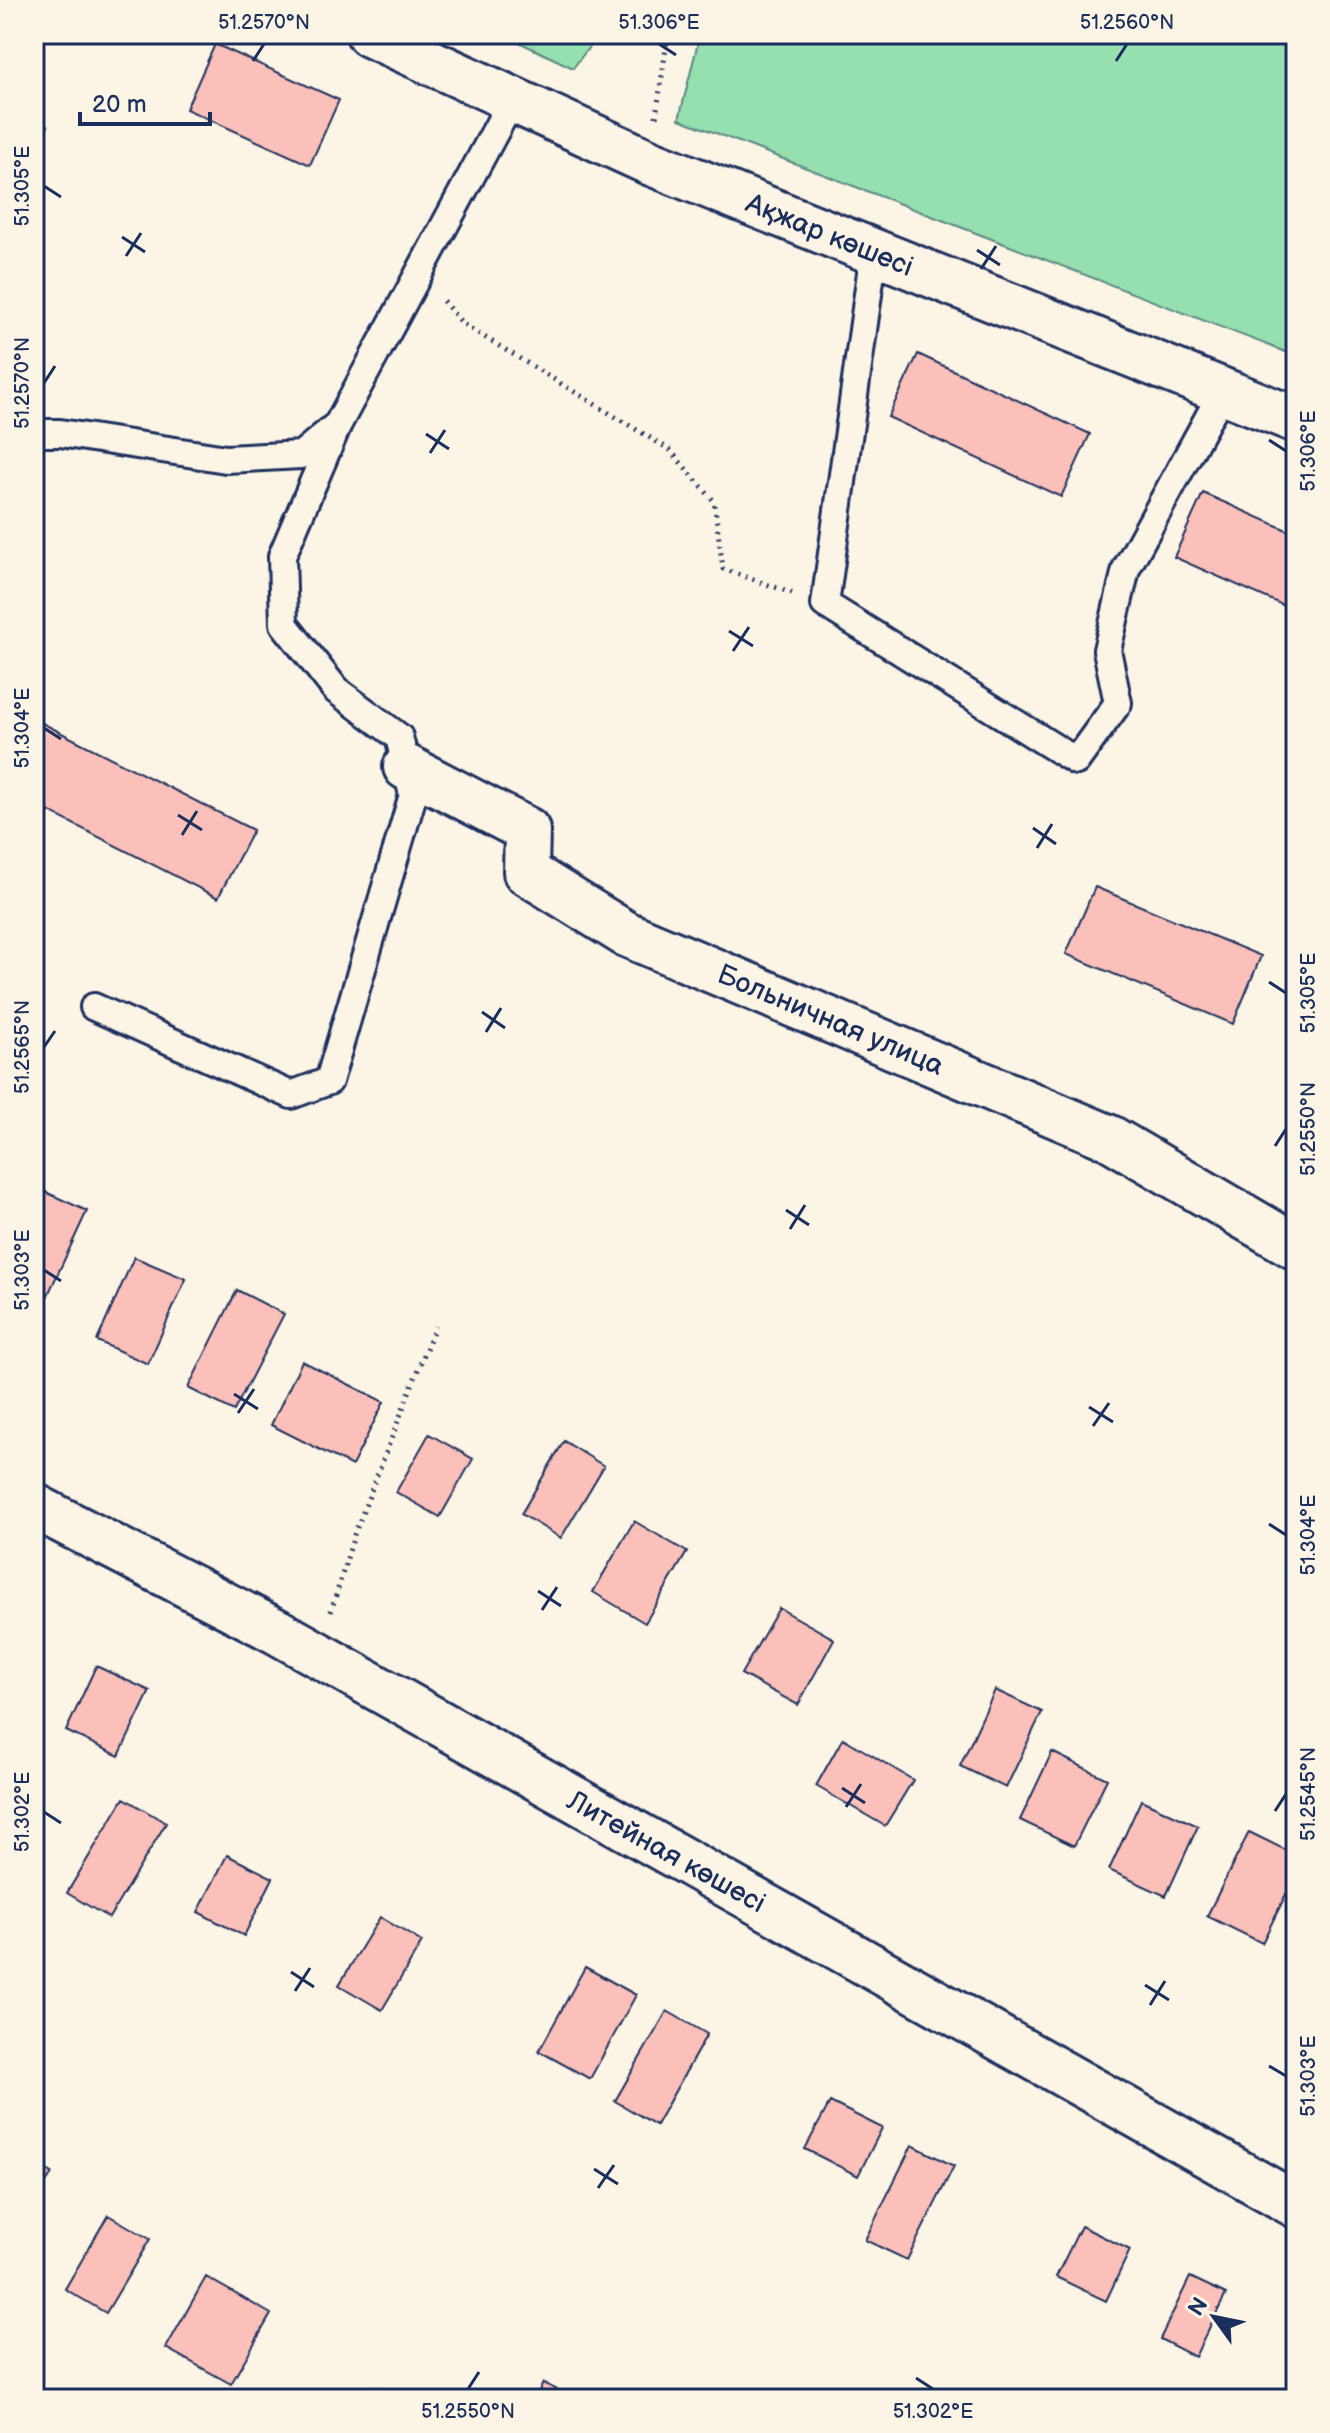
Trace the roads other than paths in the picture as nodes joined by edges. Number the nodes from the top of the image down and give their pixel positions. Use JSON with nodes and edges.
{"nodes":[{"id":1,"x":369,"y":34,"type":"edge"},
{"id":2,"x":512,"y":100,"type":"junction"},
{"id":3,"x":874,"y":251,"type":"junction"},
{"id":4,"x":1223,"y":391,"type":"junction"},
{"id":5,"x":1296,"y":420,"type":"edge"},
{"id":6,"x":338,"y":424,"type":"junction"},
{"id":7,"x":34,"y":433,"type":"edge"},
{"id":8,"x":406,"y":767,"type":"junction"},
{"id":9,"x":94,"y":1007,"type":"dead end"},
{"id":10,"x":1296,"y":1247,"type":"edge"},
{"id":11,"x":34,"y":1506,"type":"edge"},
{"id":12,"x":1296,"y":2205,"type":"edge"}],
"edges":[{"from":1,"to":2,"type":"street","name":"Ақжар көшесі"},
{"from":2,"to":3,"type":"street","name":"Ақжар көшесі"},
{"from":2,"to":6,"type":"lane"},
{"from":3,"to":4,"type":"street","name":"Ақжар көшесі"},
{"from":3,"to":4,"type":"lane"},
{"from":4,"to":5,"type":"street","name":"Ақжар көшесі"},
{"from":6,"to":7,"type":"lane"},
{"from":6,"to":8,"type":"lane"},
{"from":8,"to":9,"type":"lane"},
{"from":8,"to":10,"type":"street","name":"Больничная улица"},
{"from":11,"to":12,"type":"street","name":"Литейная көшесі"}]}
